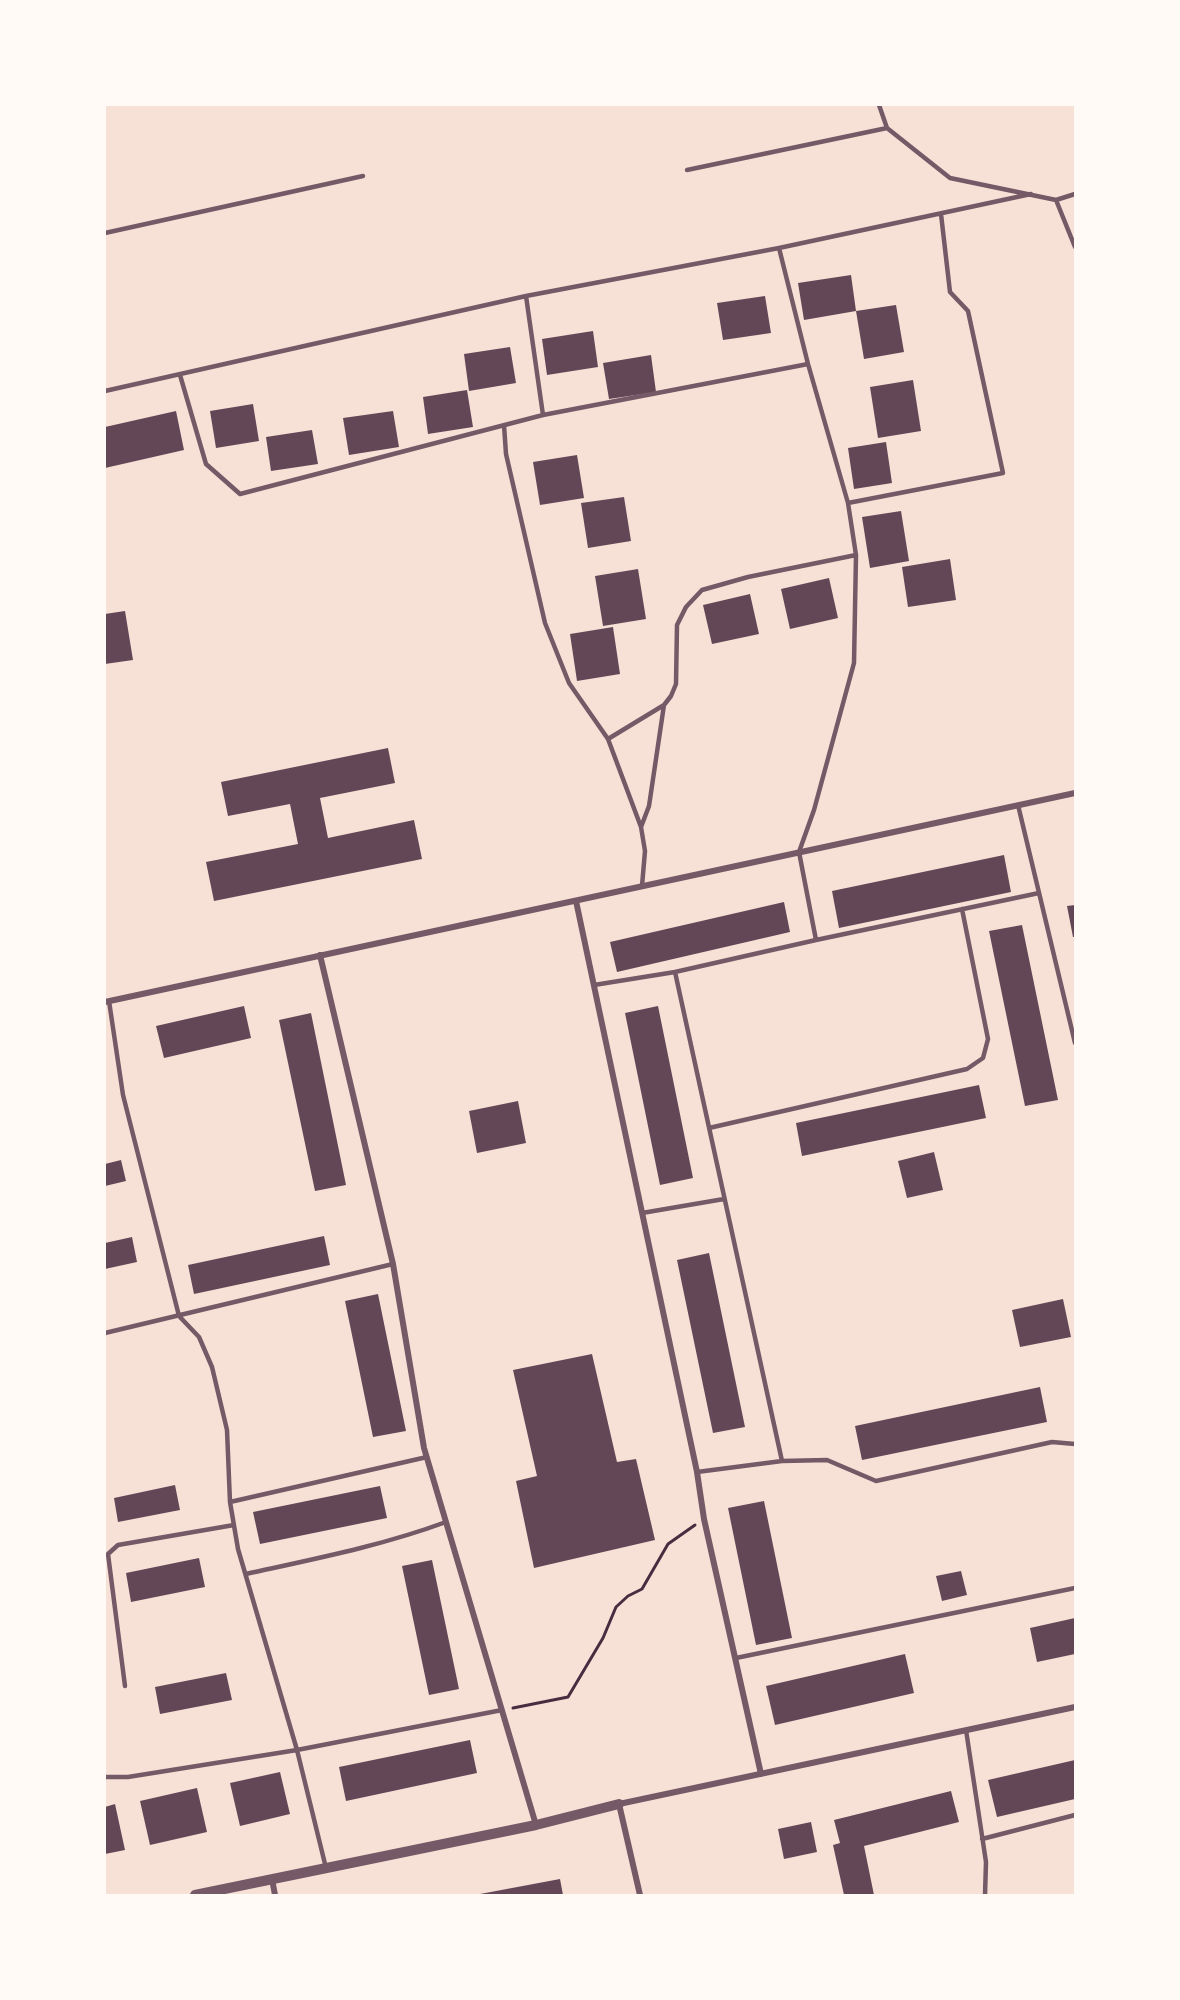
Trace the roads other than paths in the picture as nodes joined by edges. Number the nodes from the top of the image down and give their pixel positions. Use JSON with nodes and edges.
{"nodes":[{"id":1,"x":879,"y":105,"type":"edge"},
{"id":2,"x":887,"y":128,"type":"junction"},
{"id":3,"x":687,"y":170,"type":"dead end"},
{"id":4,"x":363,"y":176,"type":"dead end"},
{"id":5,"x":1031,"y":194,"type":"junction"},
{"id":6,"x":1075,"y":194,"type":"edge"},
{"id":7,"x":1056,"y":200,"type":"junction"},
{"id":8,"x":940,"y":214,"type":"junction"},
{"id":9,"x":105,"y":233,"type":"edge"},
{"id":10,"x":1075,"y":247,"type":"edge"},
{"id":11,"x":779,"y":248,"type":"junction"},
{"id":12,"x":526,"y":296,"type":"junction"},
{"id":13,"x":808,"y":364,"type":"junction"},
{"id":14,"x":180,"y":375,"type":"junction"},
{"id":15,"x":105,"y":391,"type":"edge"},
{"id":16,"x":543,"y":415,"type":"junction"},
{"id":17,"x":504,"y":425,"type":"junction"},
{"id":18,"x":848,"y":503,"type":"junction"},
{"id":19,"x":856,"y":555,"type":"junction"},
{"id":20,"x":664,"y":705,"type":"junction"},
{"id":21,"x":608,"y":739,"type":"junction"},
{"id":22,"x":1075,"y":793,"type":"edge"},
{"id":23,"x":1018,"y":805,"type":"junction"},
{"id":24,"x":641,"y":827,"type":"junction"},
{"id":25,"x":799,"y":852,"type":"junction"},
{"id":26,"x":642,"y":886,"type":"junction"},
{"id":27,"x":1039,"y":893,"type":"junction"},
{"id":28,"x":576,"y":901,"type":"junction"},
{"id":29,"x":962,"y":909,"type":"junction"},
{"id":30,"x":816,"y":940,"type":"junction"},
{"id":31,"x":320,"y":956,"type":"junction"},
{"id":32,"x":675,"y":972,"type":"junction"},
{"id":33,"x":594,"y":985,"type":"junction"},
{"id":34,"x":107,"y":1001,"type":"edge"},
{"id":35,"x":1075,"y":1043,"type":"edge"},
{"id":36,"x":709,"y":1128,"type":"junction"},
{"id":37,"x":724,"y":1199,"type":"junction"},
{"id":38,"x":642,"y":1213,"type":"junction"},
{"id":39,"x":393,"y":1264,"type":"junction"},
{"id":40,"x":179,"y":1316,"type":"junction"},
{"id":41,"x":105,"y":1333,"type":"edge"},
{"id":42,"x":1075,"y":1444,"type":"edge"},
{"id":43,"x":427,"y":1457,"type":"junction"},
{"id":44,"x":782,"y":1461,"type":"junction"},
{"id":45,"x":697,"y":1472,"type":"junction"},
{"id":46,"x":230,"y":1502,"type":"junction"},
{"id":47,"x":446,"y":1522,"type":"junction"},
{"id":48,"x":234,"y":1525,"type":"junction"},
{"id":49,"x":246,"y":1574,"type":"junction"},
{"id":50,"x":1075,"y":1588,"type":"edge"},
{"id":51,"x":736,"y":1658,"type":"junction"},
{"id":52,"x":124,"y":1686,"type":"dead end"},
{"id":53,"x":1075,"y":1707,"type":"edge"},
{"id":54,"x":502,"y":1710,"type":"junction"},
{"id":55,"x":966,"y":1730,"type":"junction"},
{"id":56,"x":297,"y":1750,"type":"junction"},
{"id":57,"x":761,"y":1774,"type":"junction"},
{"id":58,"x":105,"y":1778,"type":"edge"},
{"id":59,"x":619,"y":1803,"type":"junction"},
{"id":60,"x":1075,"y":1815,"type":"edge"},
{"id":61,"x":536,"y":1825,"type":"junction"},
{"id":62,"x":982,"y":1839,"type":"junction"},
{"id":63,"x":326,"y":1868,"type":"junction"},
{"id":64,"x":272,"y":1879,"type":"junction"},
{"id":65,"x":195,"y":1895,"type":"edge"},
{"id":66,"x":275,"y":1895,"type":"edge"},
{"id":67,"x":640,"y":1895,"type":"edge"},
{"id":68,"x":985,"y":1895,"type":"edge"}],
"edges":[{"from":1,"to":2,"type":"lane"},
{"from":2,"to":3,"type":"lane"},
{"from":2,"to":5,"type":"lane"},
{"from":4,"to":9,"type":"lane"},
{"from":5,"to":7,"type":"lane"},
{"from":5,"to":8,"type":"lane"},
{"from":6,"to":7,"type":"lane"},
{"from":7,"to":10,"type":"lane"},
{"from":8,"to":11,"type":"lane"},
{"from":8,"to":18,"type":"lane"},
{"from":11,"to":12,"type":"lane"},
{"from":11,"to":13,"type":"lane"},
{"from":12,"to":14,"type":"lane"},
{"from":12,"to":16,"type":"lane"},
{"from":13,"to":16,"type":"lane"},
{"from":13,"to":18,"type":"lane"},
{"from":14,"to":15,"type":"lane"},
{"from":14,"to":17,"type":"lane"},
{"from":16,"to":17,"type":"lane"},
{"from":17,"to":21,"type":"lane"},
{"from":18,"to":19,"type":"lane"},
{"from":19,"to":20,"type":"lane"},
{"from":19,"to":25,"type":"lane"},
{"from":20,"to":21,"type":"lane"},
{"from":20,"to":24,"type":"lane"},
{"from":21,"to":24,"type":"lane"},
{"from":22,"to":23,"type":"street"},
{"from":23,"to":25,"type":"street"},
{"from":23,"to":27,"type":"lane"},
{"from":24,"to":26,"type":"lane"},
{"from":25,"to":26,"type":"street"},
{"from":25,"to":30,"type":"lane"},
{"from":26,"to":28,"type":"street"},
{"from":27,"to":29,"type":"lane"},
{"from":27,"to":35,"type":"lane"},
{"from":28,"to":31,"type":"street"},
{"from":28,"to":33,"type":"street"},
{"from":29,"to":30,"type":"lane"},
{"from":29,"to":36,"type":"lane"},
{"from":30,"to":32,"type":"lane"},
{"from":31,"to":34,"type":"street"},
{"from":31,"to":39,"type":"street"},
{"from":32,"to":33,"type":"lane"},
{"from":32,"to":36,"type":"lane"},
{"from":33,"to":38,"type":"street"},
{"from":34,"to":40,"type":"lane"},
{"from":36,"to":37,"type":"lane"},
{"from":37,"to":38,"type":"lane"},
{"from":37,"to":44,"type":"lane"},
{"from":38,"to":45,"type":"street"},
{"from":39,"to":40,"type":"lane"},
{"from":39,"to":43,"type":"street"},
{"from":40,"to":41,"type":"lane"},
{"from":40,"to":46,"type":"lane"},
{"from":42,"to":44,"type":"lane"},
{"from":43,"to":46,"type":"lane"},
{"from":43,"to":47,"type":"street"},
{"from":44,"to":45,"type":"lane"},
{"from":45,"to":51,"type":"street"},
{"from":46,"to":48,"type":"lane"},
{"from":47,"to":49,"type":"lane"},
{"from":47,"to":54,"type":"street"},
{"from":48,"to":49,"type":"lane"},
{"from":48,"to":52,"type":"lane"},
{"from":49,"to":56,"type":"lane"},
{"from":50,"to":51,"type":"lane"},
{"from":51,"to":57,"type":"street"},
{"from":53,"to":55,"type":"street"},
{"from":54,"to":56,"type":"lane"},
{"from":54,"to":61,"type":"street"},
{"from":55,"to":57,"type":"street"},
{"from":55,"to":62,"type":"lane"},
{"from":56,"to":58,"type":"lane"},
{"from":56,"to":63,"type":"lane"},
{"from":57,"to":59,"type":"street"},
{"from":59,"to":61,"type":"street"},
{"from":59,"to":67,"type":"street"},
{"from":60,"to":62,"type":"lane"},
{"from":61,"to":63,"type":"street"},
{"from":62,"to":68,"type":"lane"},
{"from":63,"to":64,"type":"street"},
{"from":64,"to":65,"type":"street"},
{"from":64,"to":66,"type":"street"}]}
